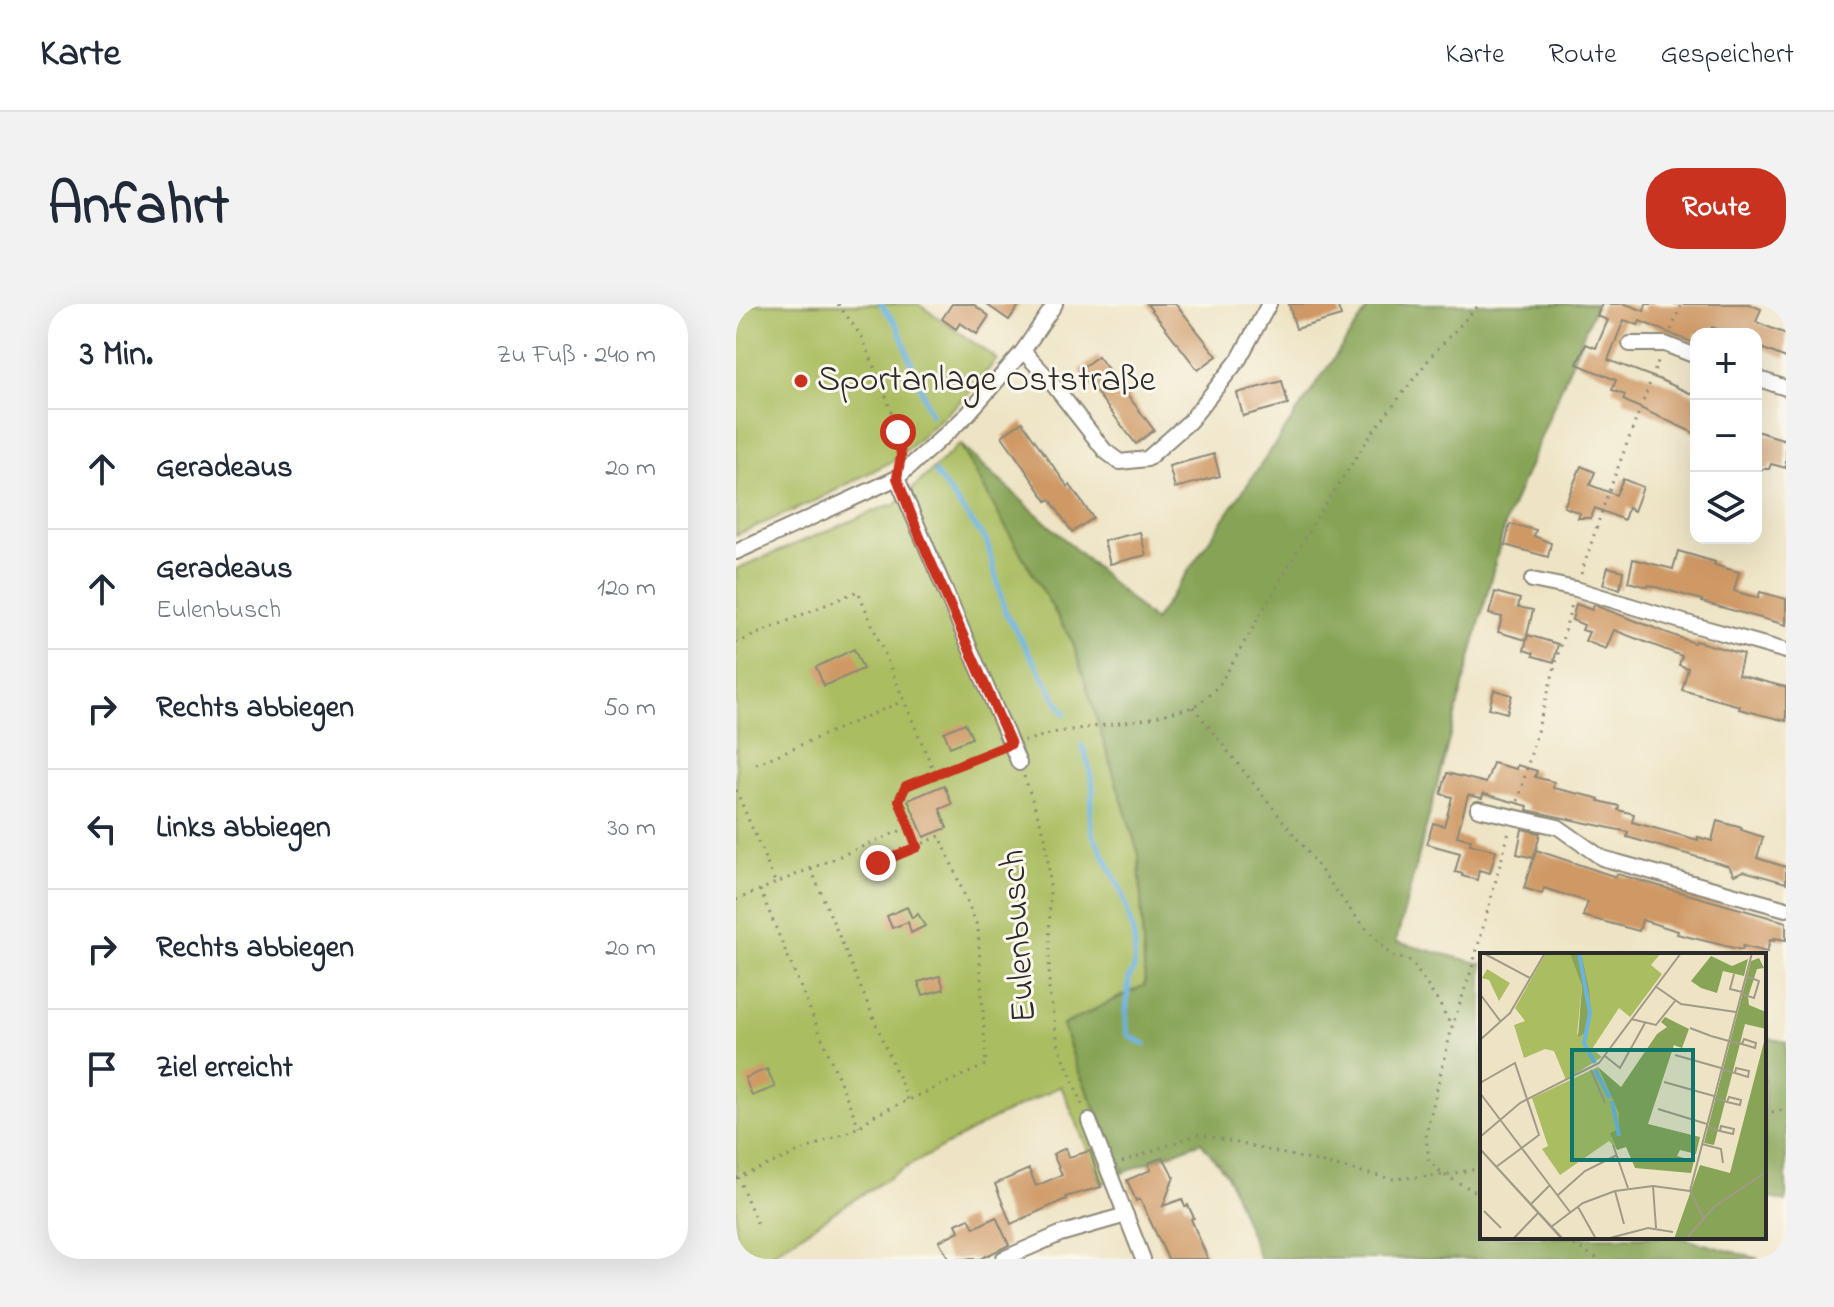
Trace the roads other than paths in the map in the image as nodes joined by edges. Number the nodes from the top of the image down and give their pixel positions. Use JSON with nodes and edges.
{"nodes":[{"id":1,"x":1055,"y":304,"type":"edge"},
{"id":2,"x":1269,"y":304,"type":"edge"},
{"id":3,"x":1630,"y":344,"type":"dead end"},
{"id":4,"x":1023,"y":351,"type":"junction"},
{"id":5,"x":1690,"y":354,"type":"edge"},
{"id":6,"x":1762,"y":380,"type":"edge"},
{"id":7,"x":1786,"y":388,"type":"edge"},
{"id":8,"x":897,"y":478,"type":"junction"},
{"id":9,"x":736,"y":552,"type":"edge"},
{"id":10,"x":1532,"y":580,"type":"dead end"},
{"id":11,"x":1786,"y":651,"type":"edge"},
{"id":12,"x":1019,"y":763,"type":"road end"},
{"id":13,"x":1478,"y":809,"type":"dead end"},
{"id":14,"x":1786,"y":909,"type":"edge"},
{"id":15,"x":1089,"y":1121,"type":"road end"},
{"id":16,"x":1126,"y":1215,"type":"junction"},
{"id":17,"x":1003,"y":1259,"type":"edge"},
{"id":18,"x":1143,"y":1259,"type":"edge"}],
"edges":[{"from":1,"to":4,"type":"street"},
{"from":2,"to":4,"type":"street"},
{"from":3,"to":5,"type":"street"},
{"from":4,"to":8,"type":"street"},
{"from":6,"to":7,"type":"street"},
{"from":8,"to":9,"type":"street"},
{"from":8,"to":12,"type":"street"},
{"from":10,"to":11,"type":"street"},
{"from":13,"to":14,"type":"street"},
{"from":15,"to":16,"type":"street"},
{"from":16,"to":17,"type":"street"},
{"from":16,"to":18,"type":"street"}]}
